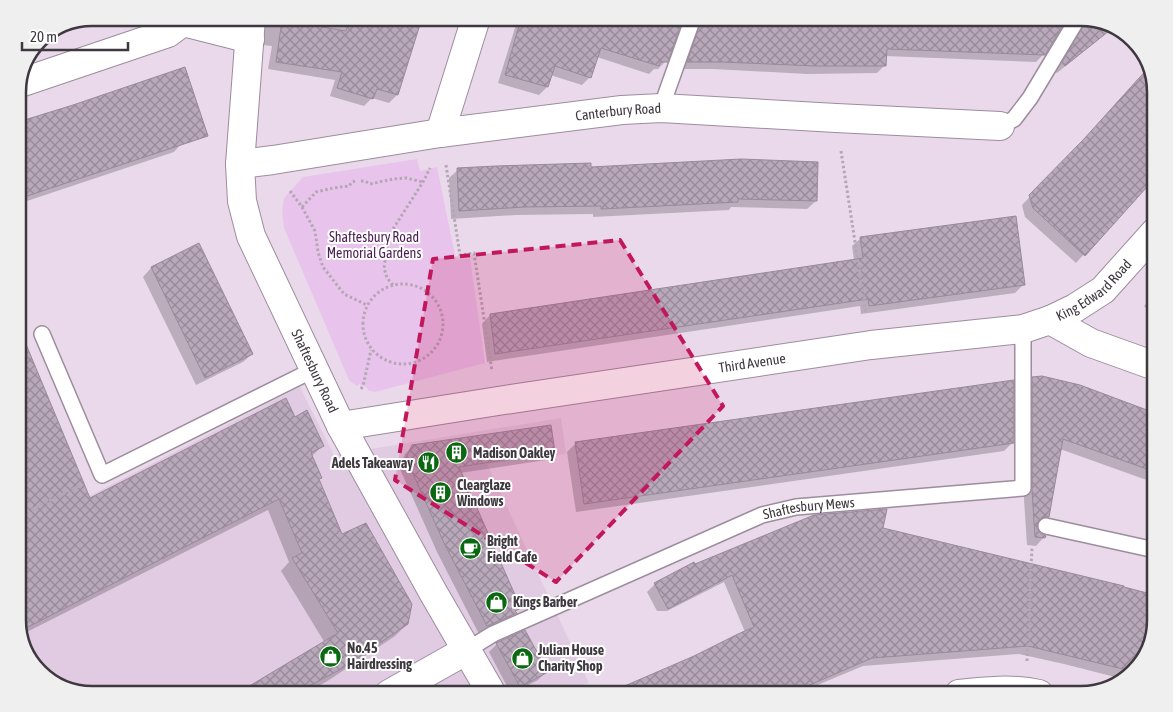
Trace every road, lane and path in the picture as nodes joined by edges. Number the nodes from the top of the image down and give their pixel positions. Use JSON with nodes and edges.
{"nodes":[{"id":1,"x":178,"y":26,"type":"edge"},
{"id":2,"x":228,"y":26,"type":"edge"},
{"id":3,"x":474,"y":26,"type":"edge"},
{"id":4,"x":690,"y":26,"type":"edge"},
{"id":5,"x":1073,"y":26,"type":"edge"},
{"id":6,"x":251,"y":28,"type":"edge"},
{"id":7,"x":27,"y":81,"type":"edge"},
{"id":8,"x":661,"y":108,"type":"junction"},
{"id":9,"x":836,"y":118,"type":"junction"},
{"id":10,"x":1000,"y":126,"type":"joint"},
{"id":11,"x":442,"y":142,"type":"junction"},
{"id":12,"x":273,"y":160,"type":"junction"},
{"id":13,"x":240,"y":164,"type":"junction"},
{"id":14,"x":423,"y":182,"type":"junction"},
{"id":15,"x":302,"y":207,"type":"junction"},
{"id":16,"x":1147,"y":241,"type":"edge"},
{"id":17,"x":393,"y":285,"type":"junction"},
{"id":18,"x":367,"y":305,"type":"junction"},
{"id":19,"x":1050,"y":320,"type":"junction"},
{"id":20,"x":1023,"y":329,"type":"junction"},
{"id":21,"x":42,"y":334,"type":"dead end"},
{"id":22,"x":871,"y":345,"type":"junction"},
{"id":23,"x":1147,"y":363,"type":"edge"},
{"id":24,"x":315,"y":369,"type":"junction"},
{"id":25,"x":498,"y":401,"type":"junction"},
{"id":26,"x":341,"y":426,"type":"junction"},
{"id":27,"x":102,"y":475,"type":"junction"},
{"id":28,"x":26,"y":512,"type":"edge"},
{"id":29,"x":1046,"y":526,"type":"dead end"},
{"id":30,"x":1032,"y":543,"type":"dead end"},
{"id":31,"x":1147,"y":548,"type":"edge"},
{"id":32,"x":467,"y":650,"type":"junction"},
{"id":33,"x":402,"y":686,"type":"edge"},
{"id":34,"x":487,"y":686,"type":"edge"},
{"id":35,"x":1032,"y":686,"type":"edge"}],
"edges":[{"from":1,"to":7,"type":"street"},
{"from":2,"to":6,"type":"street"},
{"from":3,"to":11,"type":"street"},
{"from":4,"to":8,"type":"lane"},
{"from":5,"to":10,"type":"lane"},
{"from":6,"to":13,"type":"street","name":"Shaftesbury Road"},
{"from":8,"to":9,"type":"street","name":"Canterbury Road"},
{"from":8,"to":11,"type":"street","name":"Canterbury Road"},
{"from":9,"to":10,"type":"street","name":"Canterbury Road"},
{"from":9,"to":22,"type":"path"},
{"from":11,"to":12,"type":"street","name":"Canterbury Road"},
{"from":11,"to":14,"type":"path"},
{"from":11,"to":25,"type":"path"},
{"from":12,"to":13,"type":"street","name":"Canterbury Road"},
{"from":12,"to":15,"type":"path"},
{"from":13,"to":24,"type":"street","name":"Shaftesbury Road"},
{"from":14,"to":15,"type":"path"},
{"from":14,"to":17,"type":"path"},
{"from":15,"to":18,"type":"path"},
{"from":16,"to":19,"type":"street","name":"King Edward Road"},
{"from":17,"to":18,"type":"path"},
{"from":17,"to":18,"type":"path"},
{"from":19,"to":20,"type":"street","name":"Third Avenue"},
{"from":19,"to":23,"type":"street"},
{"from":20,"to":22,"type":"street","name":"Third Avenue"},
{"from":20,"to":32,"type":"lane","name":"Shaftesbury Mews"},
{"from":21,"to":27,"type":"lane"},
{"from":22,"to":25,"type":"street","name":"Third Avenue"},
{"from":24,"to":26,"type":"street","name":"Shaftesbury Road"},
{"from":24,"to":27,"type":"lane"},
{"from":25,"to":26,"type":"street","name":"Third Avenue"},
{"from":26,"to":32,"type":"street","name":"Shaftesbury Road"},
{"from":27,"to":28,"type":"path"},
{"from":29,"to":31,"type":"lane"},
{"from":30,"to":35,"type":"path"},
{"from":32,"to":33,"type":"street"},
{"from":32,"to":34,"type":"street","name":"Shaftesbury Road"}]}
